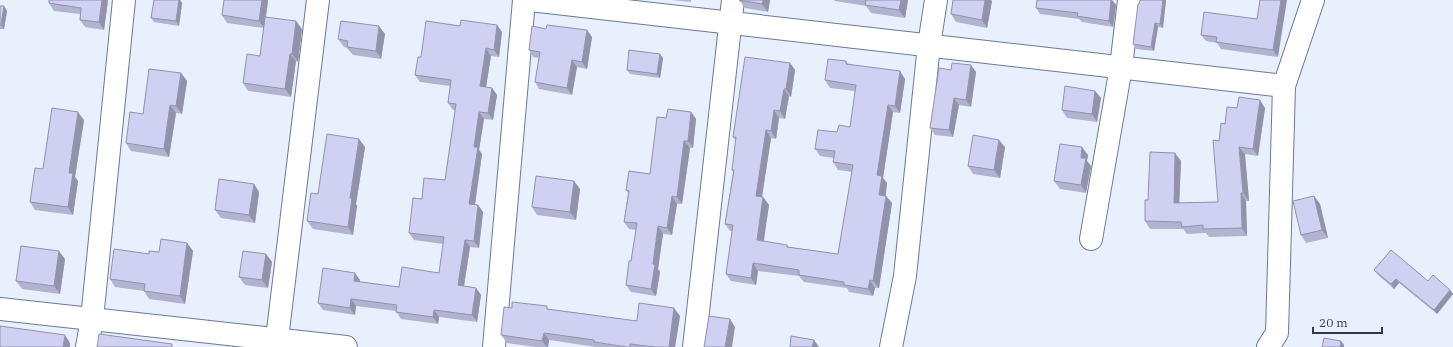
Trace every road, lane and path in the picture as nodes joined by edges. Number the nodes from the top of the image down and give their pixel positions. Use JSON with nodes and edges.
{"nodes":[{"id":1,"x":124,"y":0,"type":"edge"},
{"id":2,"x":318,"y":0,"type":"edge"},
{"id":3,"x":524,"y":0,"type":"edge"},
{"id":4,"x":530,"y":0,"type":"edge"},
{"id":5,"x":733,"y":0,"type":"edge"},
{"id":6,"x":936,"y":0,"type":"edge"},
{"id":7,"x":1129,"y":0,"type":"edge"},
{"id":8,"x":1313,"y":0,"type":"edge"},
{"id":9,"x":730,"y":23,"type":"junction"},
{"id":10,"x":929,"y":45,"type":"junction"},
{"id":11,"x":1121,"y":67,"type":"junction"},
{"id":12,"x":1284,"y":86,"type":"junction"},
{"id":13,"x":1091,"y":239,"type":"dead end"},
{"id":14,"x":0,"y":309,"type":"edge"},
{"id":15,"x":92,"y":319,"type":"junction"},
{"id":16,"x":277,"y":343,"type":"edge"},
{"id":17,"x":87,"y":347,"type":"edge"},
{"id":18,"x":346,"y":347,"type":"edge"},
{"id":19,"x":494,"y":347,"type":"edge"},
{"id":20,"x":694,"y":347,"type":"edge"},
{"id":21,"x":891,"y":347,"type":"edge"},
{"id":22,"x":1268,"y":347,"type":"edge"}],
"edges":[{"from":1,"to":15,"type":"street"},
{"from":2,"to":16,"type":"street"},
{"from":3,"to":19,"type":"street"},
{"from":4,"to":9,"type":"street"},
{"from":5,"to":9,"type":"street"},
{"from":6,"to":10,"type":"street"},
{"from":7,"to":11,"type":"street"},
{"from":8,"to":12,"type":"street"},
{"from":9,"to":10,"type":"street"},
{"from":9,"to":20,"type":"street"},
{"from":10,"to":11,"type":"street"},
{"from":10,"to":21,"type":"street"},
{"from":11,"to":12,"type":"street"},
{"from":11,"to":13,"type":"street"},
{"from":12,"to":22,"type":"street"},
{"from":14,"to":15,"type":"street"},
{"from":15,"to":16,"type":"street"},
{"from":15,"to":17,"type":"street"},
{"from":16,"to":18,"type":"street"}]}
